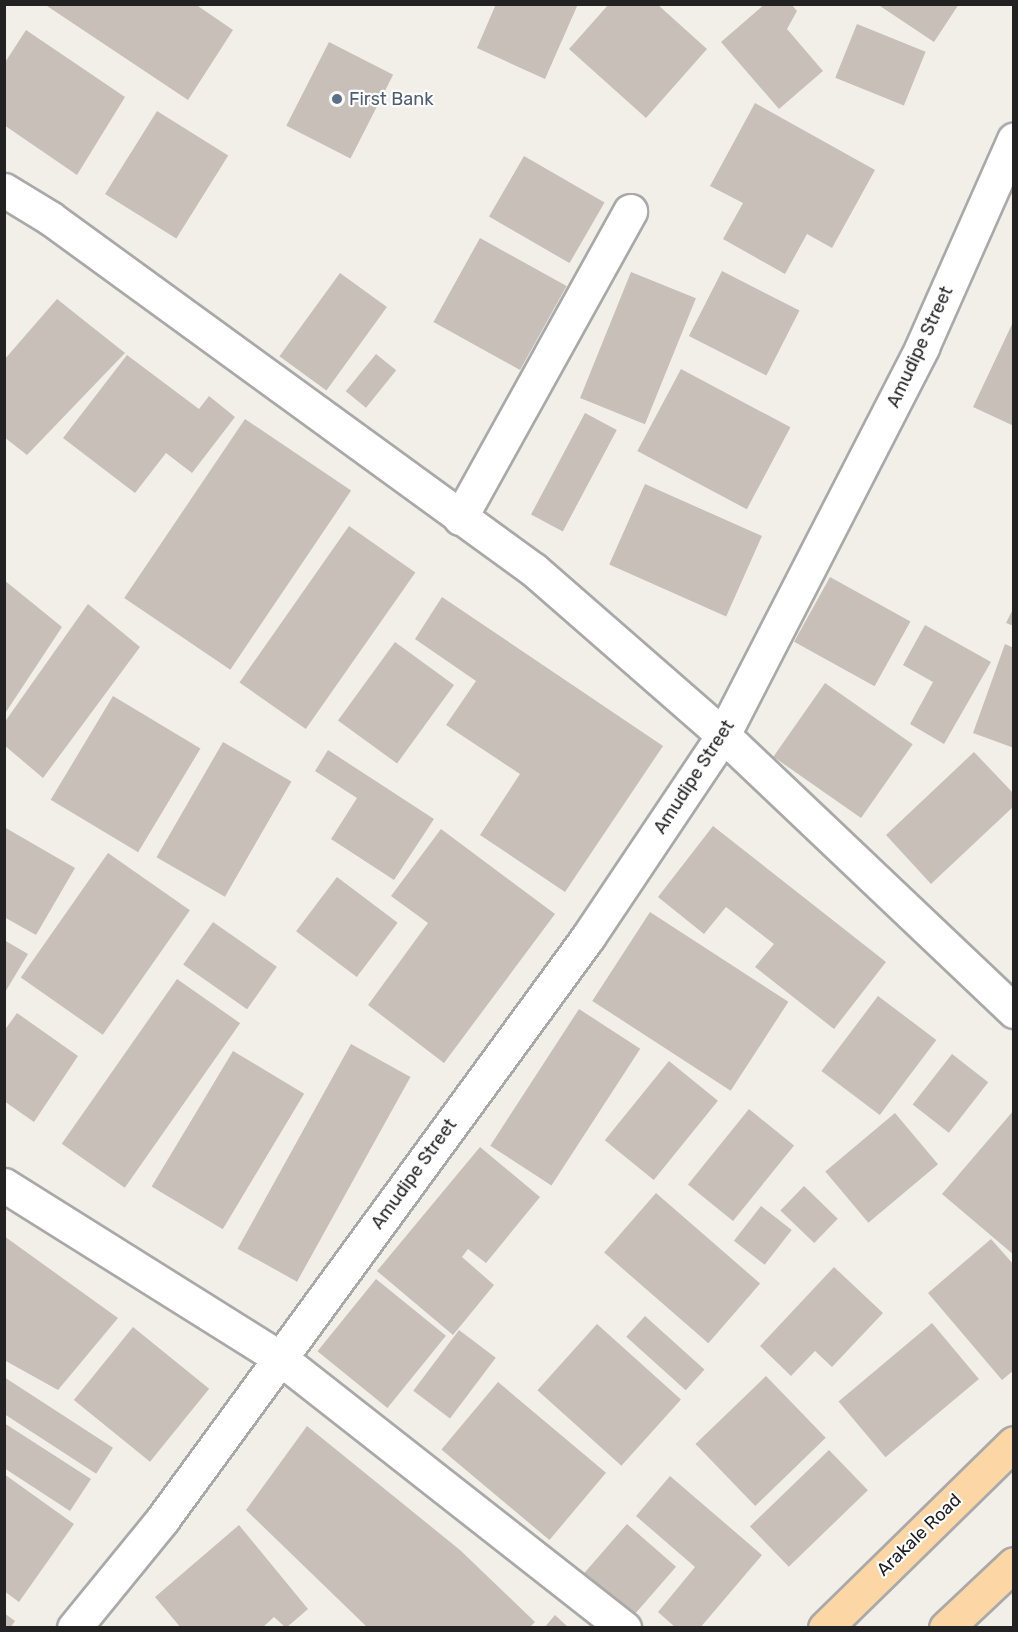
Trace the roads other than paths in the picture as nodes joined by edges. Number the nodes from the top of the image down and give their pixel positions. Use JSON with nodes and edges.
{"nodes":[{"id":1,"x":1014,"y":139,"type":"edge"},
{"id":2,"x":4,"y":190,"type":"edge"},
{"id":3,"x":630,"y":211,"type":"dead end"},
{"id":4,"x":460,"y":518,"type":"junction"},
{"id":5,"x":723,"y":735,"type":"junction"},
{"id":6,"x":1014,"y":1011,"type":"edge"},
{"id":7,"x":4,"y":1185,"type":"edge"},
{"id":8,"x":280,"y":1359,"type":"junction"},
{"id":9,"x":1014,"y":1443,"type":"edge"},
{"id":10,"x":1014,"y":1564,"type":"edge"},
{"id":11,"x":74,"y":1628,"type":"edge"},
{"id":12,"x":624,"y":1628,"type":"edge"},
{"id":13,"x":825,"y":1628,"type":"edge"},
{"id":14,"x":946,"y":1628,"type":"edge"}],
"edges":[{"from":1,"to":5,"type":"street","name":"Amudipe Street"},
{"from":2,"to":4,"type":"street"},
{"from":3,"to":4,"type":"street"},
{"from":4,"to":5,"type":"street"},
{"from":5,"to":6,"type":"street"},
{"from":5,"to":8,"type":"street","name":"Amudipe Street"},
{"from":7,"to":8,"type":"street"},
{"from":8,"to":11,"type":"street","name":"Amudipe Street"},
{"from":8,"to":12,"type":"street"},
{"from":9,"to":13,"type":"main road","name":"Arakale Road"},
{"from":10,"to":14,"type":"main road"}]}
